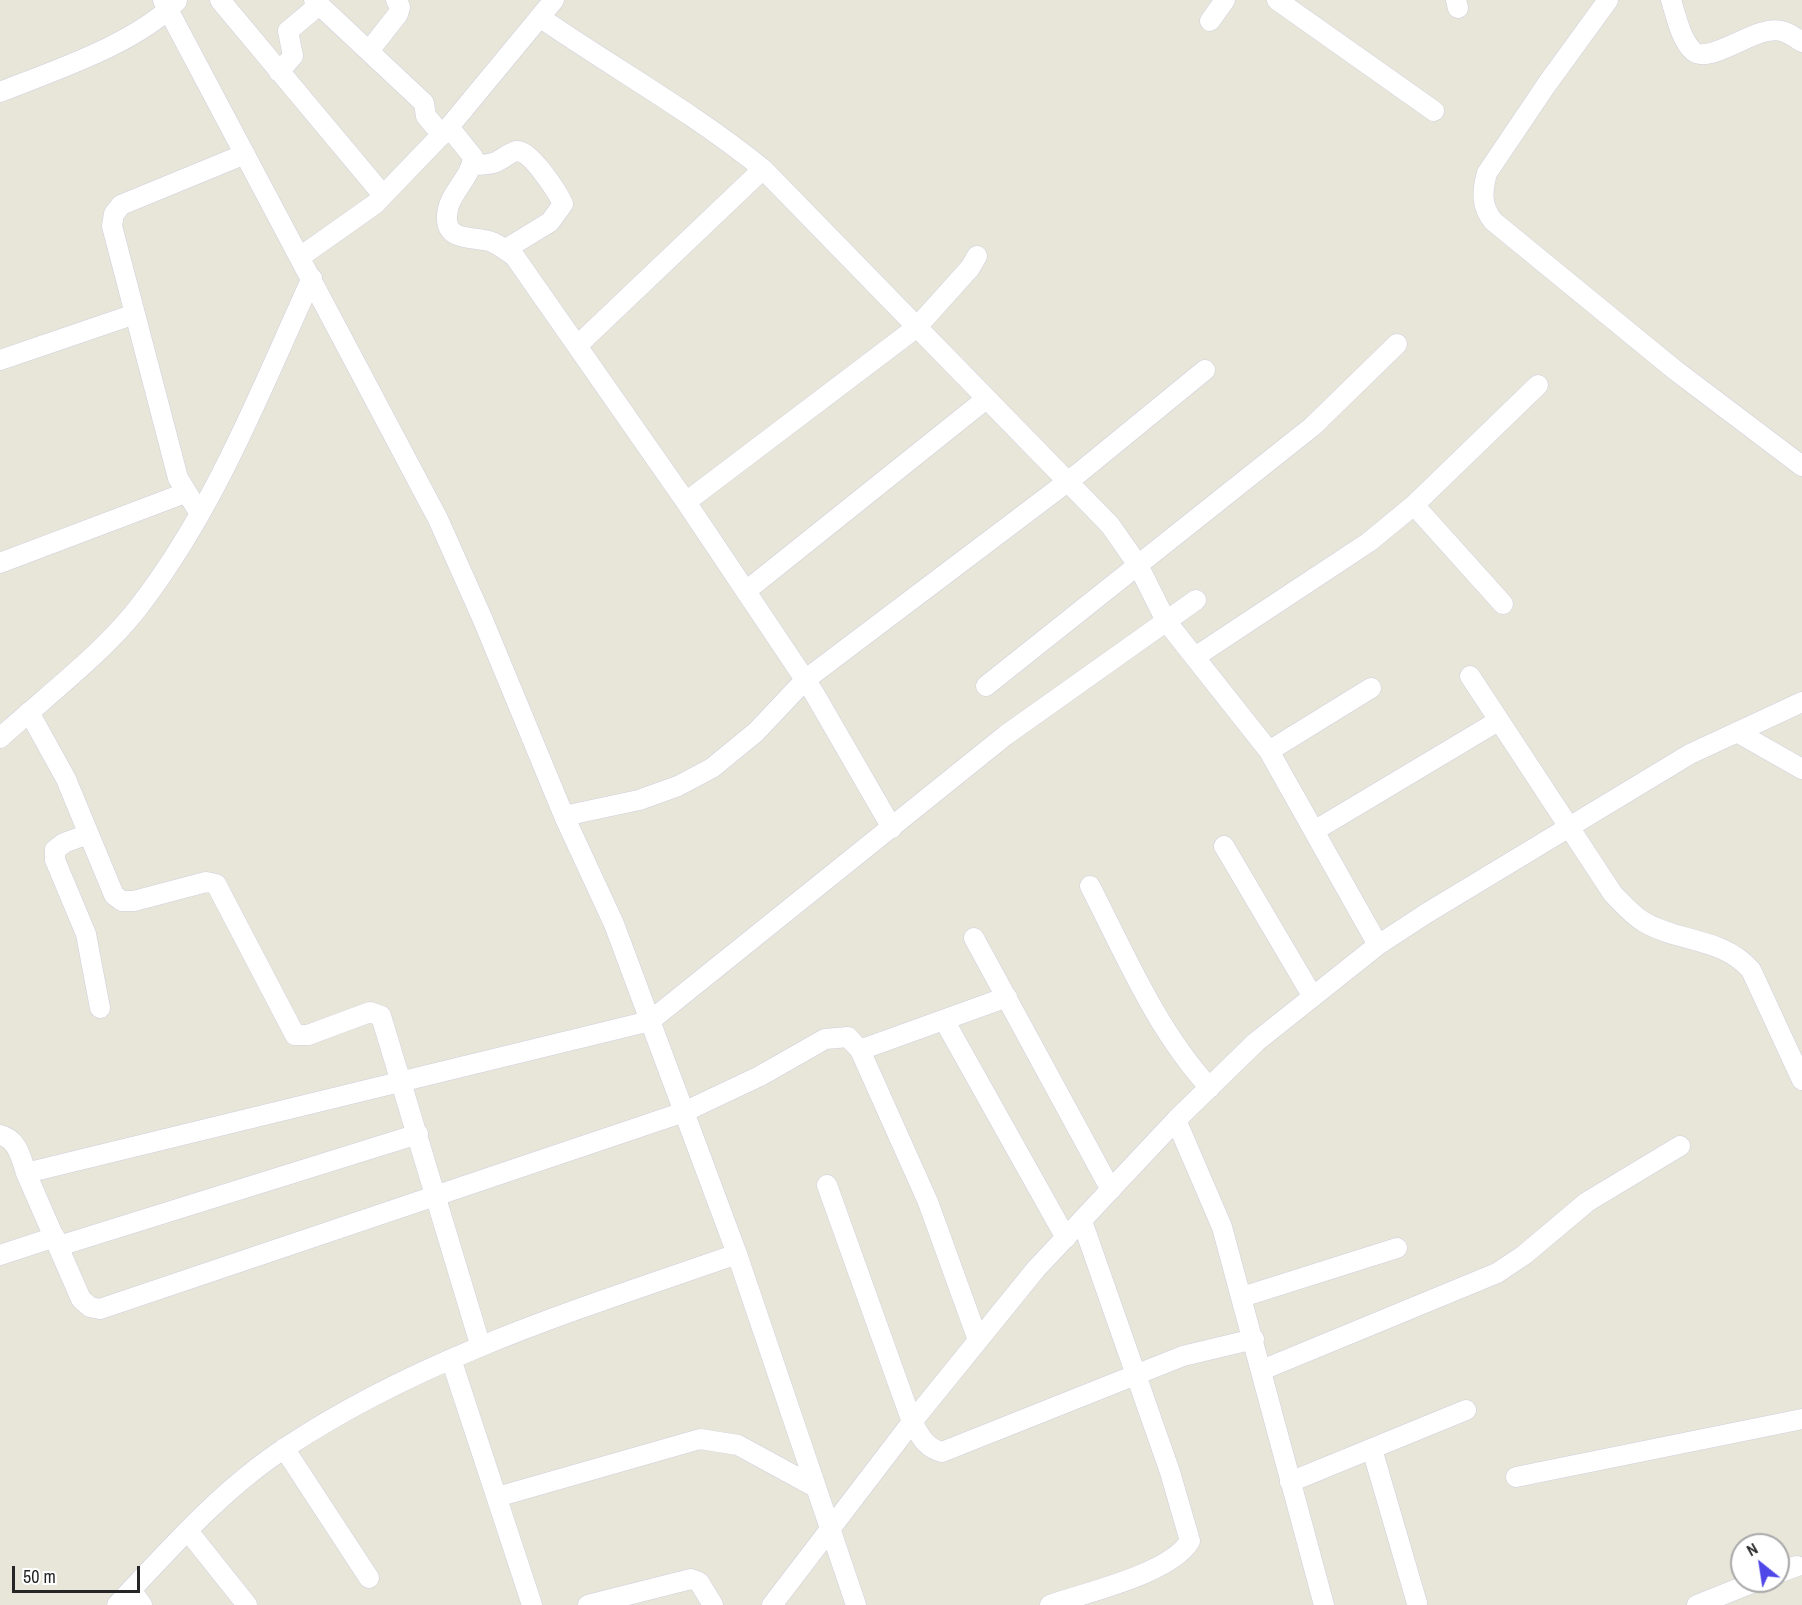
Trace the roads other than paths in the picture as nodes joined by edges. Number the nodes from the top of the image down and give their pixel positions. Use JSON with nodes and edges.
{"nodes":[{"id":1,"x":220,"y":0,"type":"edge"},
{"id":2,"x":396,"y":0,"type":"edge"},
{"id":3,"x":555,"y":0,"type":"edge"},
{"id":4,"x":1226,"y":0,"type":"edge"},
{"id":5,"x":1277,"y":0,"type":"edge"},
{"id":6,"x":1608,"y":0,"type":"edge"},
{"id":7,"x":1671,"y":0,"type":"edge"},
{"id":8,"x":316,"y":2,"type":"edge"},
{"id":9,"x":170,"y":3,"type":"edge"},
{"id":10,"x":542,"y":18,"type":"junction"},
{"id":11,"x":1210,"y":21,"type":"dead end"},
{"id":12,"x":1802,"y":42,"type":"edge"},
{"id":13,"x":369,"y":51,"type":"junction"},
{"id":14,"x":279,"y":72,"type":"junction"},
{"id":15,"x":0,"y":92,"type":"edge"},
{"id":16,"x":1434,"y":111,"type":"dead end"},
{"id":17,"x":445,"y":131,"type":"junction"},
{"id":18,"x":245,"y":154,"type":"junction"},
{"id":19,"x":472,"y":165,"type":"junction"},
{"id":20,"x":763,"y":169,"type":"junction"},
{"id":21,"x":383,"y":195,"type":"junction"},
{"id":22,"x":506,"y":249,"type":"junction"},
{"id":23,"x":977,"y":256,"type":"dead end"},
{"id":24,"x":300,"y":257,"type":"junction"},
{"id":25,"x":312,"y":278,"type":"junction"},
{"id":26,"x":135,"y":314,"type":"junction"},
{"id":27,"x":917,"y":327,"type":"junction"},
{"id":28,"x":1397,"y":344,"type":"dead end"},
{"id":29,"x":576,"y":346,"type":"junction"},
{"id":30,"x":0,"y":360,"type":"edge"},
{"id":31,"x":1205,"y":370,"type":"dead end"},
{"id":32,"x":1538,"y":385,"type":"dead end"},
{"id":33,"x":986,"y":399,"type":"junction"},
{"id":34,"x":1802,"y":466,"type":"edge"},
{"id":35,"x":1067,"y":481,"type":"junction"},
{"id":36,"x":185,"y":493,"type":"junction"},
{"id":37,"x":686,"y":502,"type":"junction"},
{"id":38,"x":1414,"y":505,"type":"junction"},
{"id":39,"x":200,"y":514,"type":"junction"},
{"id":40,"x":0,"y":563,"type":"edge"},
{"id":41,"x":1138,"y":565,"type":"junction"},
{"id":42,"x":746,"y":591,"type":"junction"},
{"id":43,"x":1196,"y":600,"type":"dead end"},
{"id":44,"x":1503,"y":604,"type":"dead end"},
{"id":45,"x":1166,"y":621,"type":"junction"},
{"id":46,"x":1195,"y":657,"type":"junction"},
{"id":47,"x":1470,"y":676,"type":"dead end"},
{"id":48,"x":805,"y":680,"type":"junction"},
{"id":49,"x":986,"y":686,"type":"dead end"},
{"id":50,"x":1371,"y":688,"type":"dead end"},
{"id":51,"x":1802,"y":702,"type":"edge"},
{"id":52,"x":29,"y":712,"type":"junction"},
{"id":53,"x":1498,"y":721,"type":"junction"},
{"id":54,"x":1737,"y":732,"type":"junction"},
{"id":55,"x":0,"y":738,"type":"edge"},
{"id":56,"x":1269,"y":751,"type":"junction"},
{"id":57,"x":1802,"y":769,"type":"edge"},
{"id":58,"x":564,"y":816,"type":"junction"},
{"id":59,"x":1570,"y":827,"type":"junction"},
{"id":60,"x":892,"y":828,"type":"junction"},
{"id":61,"x":1314,"y":831,"type":"junction"},
{"id":62,"x":88,"y":834,"type":"junction"},
{"id":63,"x":1224,"y":846,"type":"dead end"},
{"id":64,"x":1090,"y":886,"type":"dead end"},
{"id":65,"x":974,"y":938,"type":"dead end"},
{"id":66,"x":1378,"y":945,"type":"junction"},
{"id":67,"x":1007,"y":997,"type":"junction"},
{"id":68,"x":1313,"y":997,"type":"junction"},
{"id":69,"x":100,"y":1008,"type":"dead end"},
{"id":70,"x":944,"y":1020,"type":"junction"},
{"id":71,"x":650,"y":1021,"type":"junction"},
{"id":72,"x":860,"y":1050,"type":"junction"},
{"id":73,"x":1802,"y":1080,"type":"edge"},
{"id":74,"x":402,"y":1082,"type":"junction"},
{"id":75,"x":1210,"y":1088,"type":"junction"},
{"id":76,"x":684,"y":1112,"type":"junction"},
{"id":77,"x":1176,"y":1120,"type":"junction"},
{"id":78,"x":418,"y":1134,"type":"junction"},
{"id":79,"x":0,"y":1135,"type":"edge"},
{"id":80,"x":1680,"y":1146,"type":"dead end"},
{"id":81,"x":26,"y":1173,"type":"junction"},
{"id":82,"x":827,"y":1185,"type":"dead end"},
{"id":83,"x":1111,"y":1190,"type":"junction"},
{"id":84,"x":436,"y":1195,"type":"junction"},
{"id":85,"x":1082,"y":1221,"type":"junction"},
{"id":86,"x":1066,"y":1238,"type":"junction"},
{"id":87,"x":57,"y":1242,"type":"junction"},
{"id":88,"x":1397,"y":1248,"type":"dead end"},
{"id":89,"x":737,"y":1254,"type":"junction"},
{"id":90,"x":0,"y":1255,"type":"edge"},
{"id":91,"x":1242,"y":1297,"type":"junction"},
{"id":92,"x":1254,"y":1339,"type":"junction"},
{"id":93,"x":978,"y":1340,"type":"junction"},
{"id":94,"x":480,"y":1344,"type":"junction"},
{"id":95,"x":451,"y":1359,"type":"junction"},
{"id":96,"x":1262,"y":1370,"type":"junction"},
{"id":97,"x":1136,"y":1374,"type":"junction"},
{"id":98,"x":1466,"y":1410,"type":"dead end"},
{"id":99,"x":1802,"y":1419,"type":"edge"},
{"id":100,"x":912,"y":1422,"type":"junction"},
{"id":101,"x":284,"y":1448,"type":"junction"},
{"id":102,"x":1372,"y":1449,"type":"junction"},
{"id":103,"x":1516,"y":1477,"type":"dead end"},
{"id":104,"x":1290,"y":1482,"type":"junction"},
{"id":105,"x":815,"y":1487,"type":"junction"},
{"id":106,"x":496,"y":1497,"type":"junction"},
{"id":107,"x":188,"y":1531,"type":"junction"},
{"id":108,"x":830,"y":1531,"type":"junction"},
{"id":109,"x":1797,"y":1566,"type":"dead end"},
{"id":110,"x":1790,"y":1569,"type":"edge"},
{"id":111,"x":369,"y":1578,"type":"dead end"},
{"id":112,"x":1730,"y":1592,"type":"edge"},
{"id":113,"x":136,"y":1598,"type":"edge"},
{"id":114,"x":1418,"y":1603,"type":"dead end"},
{"id":115,"x":117,"y":1605,"type":"edge"},
{"id":116,"x":247,"y":1605,"type":"edge"},
{"id":117,"x":532,"y":1605,"type":"edge"},
{"id":118,"x":588,"y":1605,"type":"edge"},
{"id":119,"x":713,"y":1605,"type":"edge"},
{"id":120,"x":772,"y":1605,"type":"edge"},
{"id":121,"x":856,"y":1605,"type":"edge"},
{"id":122,"x":1050,"y":1605,"type":"edge"},
{"id":123,"x":1324,"y":1605,"type":"edge"},
{"id":124,"x":1697,"y":1605,"type":"edge"}],
"edges":[{"from":1,"to":14,"type":"street"},
{"from":2,"to":13,"type":"street"},
{"from":3,"to":10,"type":"street"},
{"from":4,"to":11,"type":"street"},
{"from":5,"to":16,"type":"street"},
{"from":6,"to":34,"type":"street"},
{"from":7,"to":12,"type":"street"},
{"from":8,"to":13,"type":"street"},
{"from":8,"to":14,"type":"street"},
{"from":9,"to":15,"type":"street"},
{"from":9,"to":18,"type":"street"},
{"from":10,"to":17,"type":"street"},
{"from":10,"to":20,"type":"street"},
{"from":13,"to":17,"type":"street"},
{"from":14,"to":21,"type":"street"},
{"from":17,"to":19,"type":"street"},
{"from":17,"to":21,"type":"street"},
{"from":18,"to":24,"type":"street"},
{"from":18,"to":26,"type":"street"},
{"from":19,"to":22,"type":"street"},
{"from":19,"to":22,"type":"street"},
{"from":20,"to":27,"type":"street"},
{"from":20,"to":29,"type":"street"},
{"from":21,"to":24,"type":"street"},
{"from":22,"to":29,"type":"street"},
{"from":23,"to":27,"type":"street"},
{"from":24,"to":25,"type":"street"},
{"from":25,"to":39,"type":"street"},
{"from":25,"to":58,"type":"street"},
{"from":26,"to":30,"type":"street"},
{"from":26,"to":36,"type":"street"},
{"from":27,"to":33,"type":"street"},
{"from":27,"to":37,"type":"street"},
{"from":28,"to":41,"type":"street"},
{"from":29,"to":37,"type":"street"},
{"from":31,"to":35,"type":"street"},
{"from":32,"to":38,"type":"street"},
{"from":33,"to":35,"type":"street"},
{"from":33,"to":42,"type":"street"},
{"from":35,"to":41,"type":"street"},
{"from":35,"to":48,"type":"street"},
{"from":36,"to":39,"type":"street"},
{"from":36,"to":40,"type":"street"},
{"from":37,"to":42,"type":"street"},
{"from":38,"to":44,"type":"street"},
{"from":38,"to":46,"type":"street"},
{"from":39,"to":52,"type":"street"},
{"from":41,"to":45,"type":"street"},
{"from":41,"to":49,"type":"street"},
{"from":42,"to":48,"type":"street"},
{"from":43,"to":45,"type":"street"},
{"from":45,"to":46,"type":"street"},
{"from":45,"to":60,"type":"street"},
{"from":46,"to":56,"type":"street"},
{"from":47,"to":53,"type":"street"},
{"from":48,"to":58,"type":"street"},
{"from":48,"to":60,"type":"street"},
{"from":50,"to":56,"type":"street"},
{"from":51,"to":54,"type":"street"},
{"from":52,"to":55,"type":"street"},
{"from":52,"to":62,"type":"street"},
{"from":53,"to":59,"type":"street"},
{"from":53,"to":61,"type":"street"},
{"from":54,"to":57,"type":"street"},
{"from":54,"to":59,"type":"street"},
{"from":56,"to":61,"type":"street"},
{"from":58,"to":71,"type":"street"},
{"from":59,"to":66,"type":"street"},
{"from":59,"to":73,"type":"street"},
{"from":60,"to":71,"type":"street"},
{"from":61,"to":66,"type":"street"},
{"from":62,"to":69,"type":"street"},
{"from":62,"to":74,"type":"street"},
{"from":63,"to":68,"type":"street"},
{"from":64,"to":75,"type":"street"},
{"from":65,"to":67,"type":"street"},
{"from":66,"to":68,"type":"street"},
{"from":67,"to":70,"type":"street"},
{"from":67,"to":83,"type":"street"},
{"from":68,"to":75,"type":"street"},
{"from":70,"to":72,"type":"street"},
{"from":70,"to":86,"type":"street"},
{"from":71,"to":74,"type":"street"},
{"from":71,"to":76,"type":"street"},
{"from":72,"to":76,"type":"street"},
{"from":72,"to":93,"type":"street"},
{"from":74,"to":78,"type":"street"},
{"from":74,"to":81,"type":"street"},
{"from":75,"to":77,"type":"street"},
{"from":76,"to":84,"type":"street"},
{"from":76,"to":89,"type":"street"},
{"from":77,"to":83,"type":"street"},
{"from":77,"to":91,"type":"street"},
{"from":78,"to":84,"type":"street"},
{"from":78,"to":87,"type":"street"},
{"from":79,"to":81,"type":"street"},
{"from":80,"to":96,"type":"street"},
{"from":81,"to":87,"type":"street"},
{"from":82,"to":100,"type":"street"},
{"from":83,"to":85,"type":"street"},
{"from":84,"to":87,"type":"street"},
{"from":84,"to":94,"type":"street"},
{"from":85,"to":86,"type":"street"},
{"from":85,"to":97,"type":"street"},
{"from":86,"to":93,"type":"street"},
{"from":87,"to":90,"type":"street"},
{"from":88,"to":91,"type":"street"},
{"from":89,"to":94,"type":"street"},
{"from":89,"to":105,"type":"street"},
{"from":91,"to":92,"type":"street"},
{"from":92,"to":96,"type":"street"},
{"from":92,"to":97,"type":"street"},
{"from":93,"to":100,"type":"street"},
{"from":94,"to":95,"type":"street"},
{"from":95,"to":101,"type":"street"},
{"from":95,"to":106,"type":"street"},
{"from":96,"to":104,"type":"street"},
{"from":97,"to":100,"type":"street"},
{"from":97,"to":122,"type":"street"},
{"from":98,"to":102,"type":"street"},
{"from":99,"to":103,"type":"street"},
{"from":100,"to":108,"type":"street"},
{"from":101,"to":107,"type":"street"},
{"from":101,"to":111,"type":"street"},
{"from":102,"to":104,"type":"street"},
{"from":102,"to":114,"type":"street"},
{"from":104,"to":123,"type":"street"},
{"from":105,"to":106,"type":"street"},
{"from":105,"to":108,"type":"street"},
{"from":106,"to":117,"type":"street"},
{"from":107,"to":113,"type":"street"},
{"from":107,"to":116,"type":"street"},
{"from":108,"to":120,"type":"street"},
{"from":108,"to":121,"type":"street"},
{"from":109,"to":110,"type":"street"},
{"from":112,"to":124,"type":"street"},
{"from":113,"to":115,"type":"street"},
{"from":118,"to":119,"type":"street"}]}
